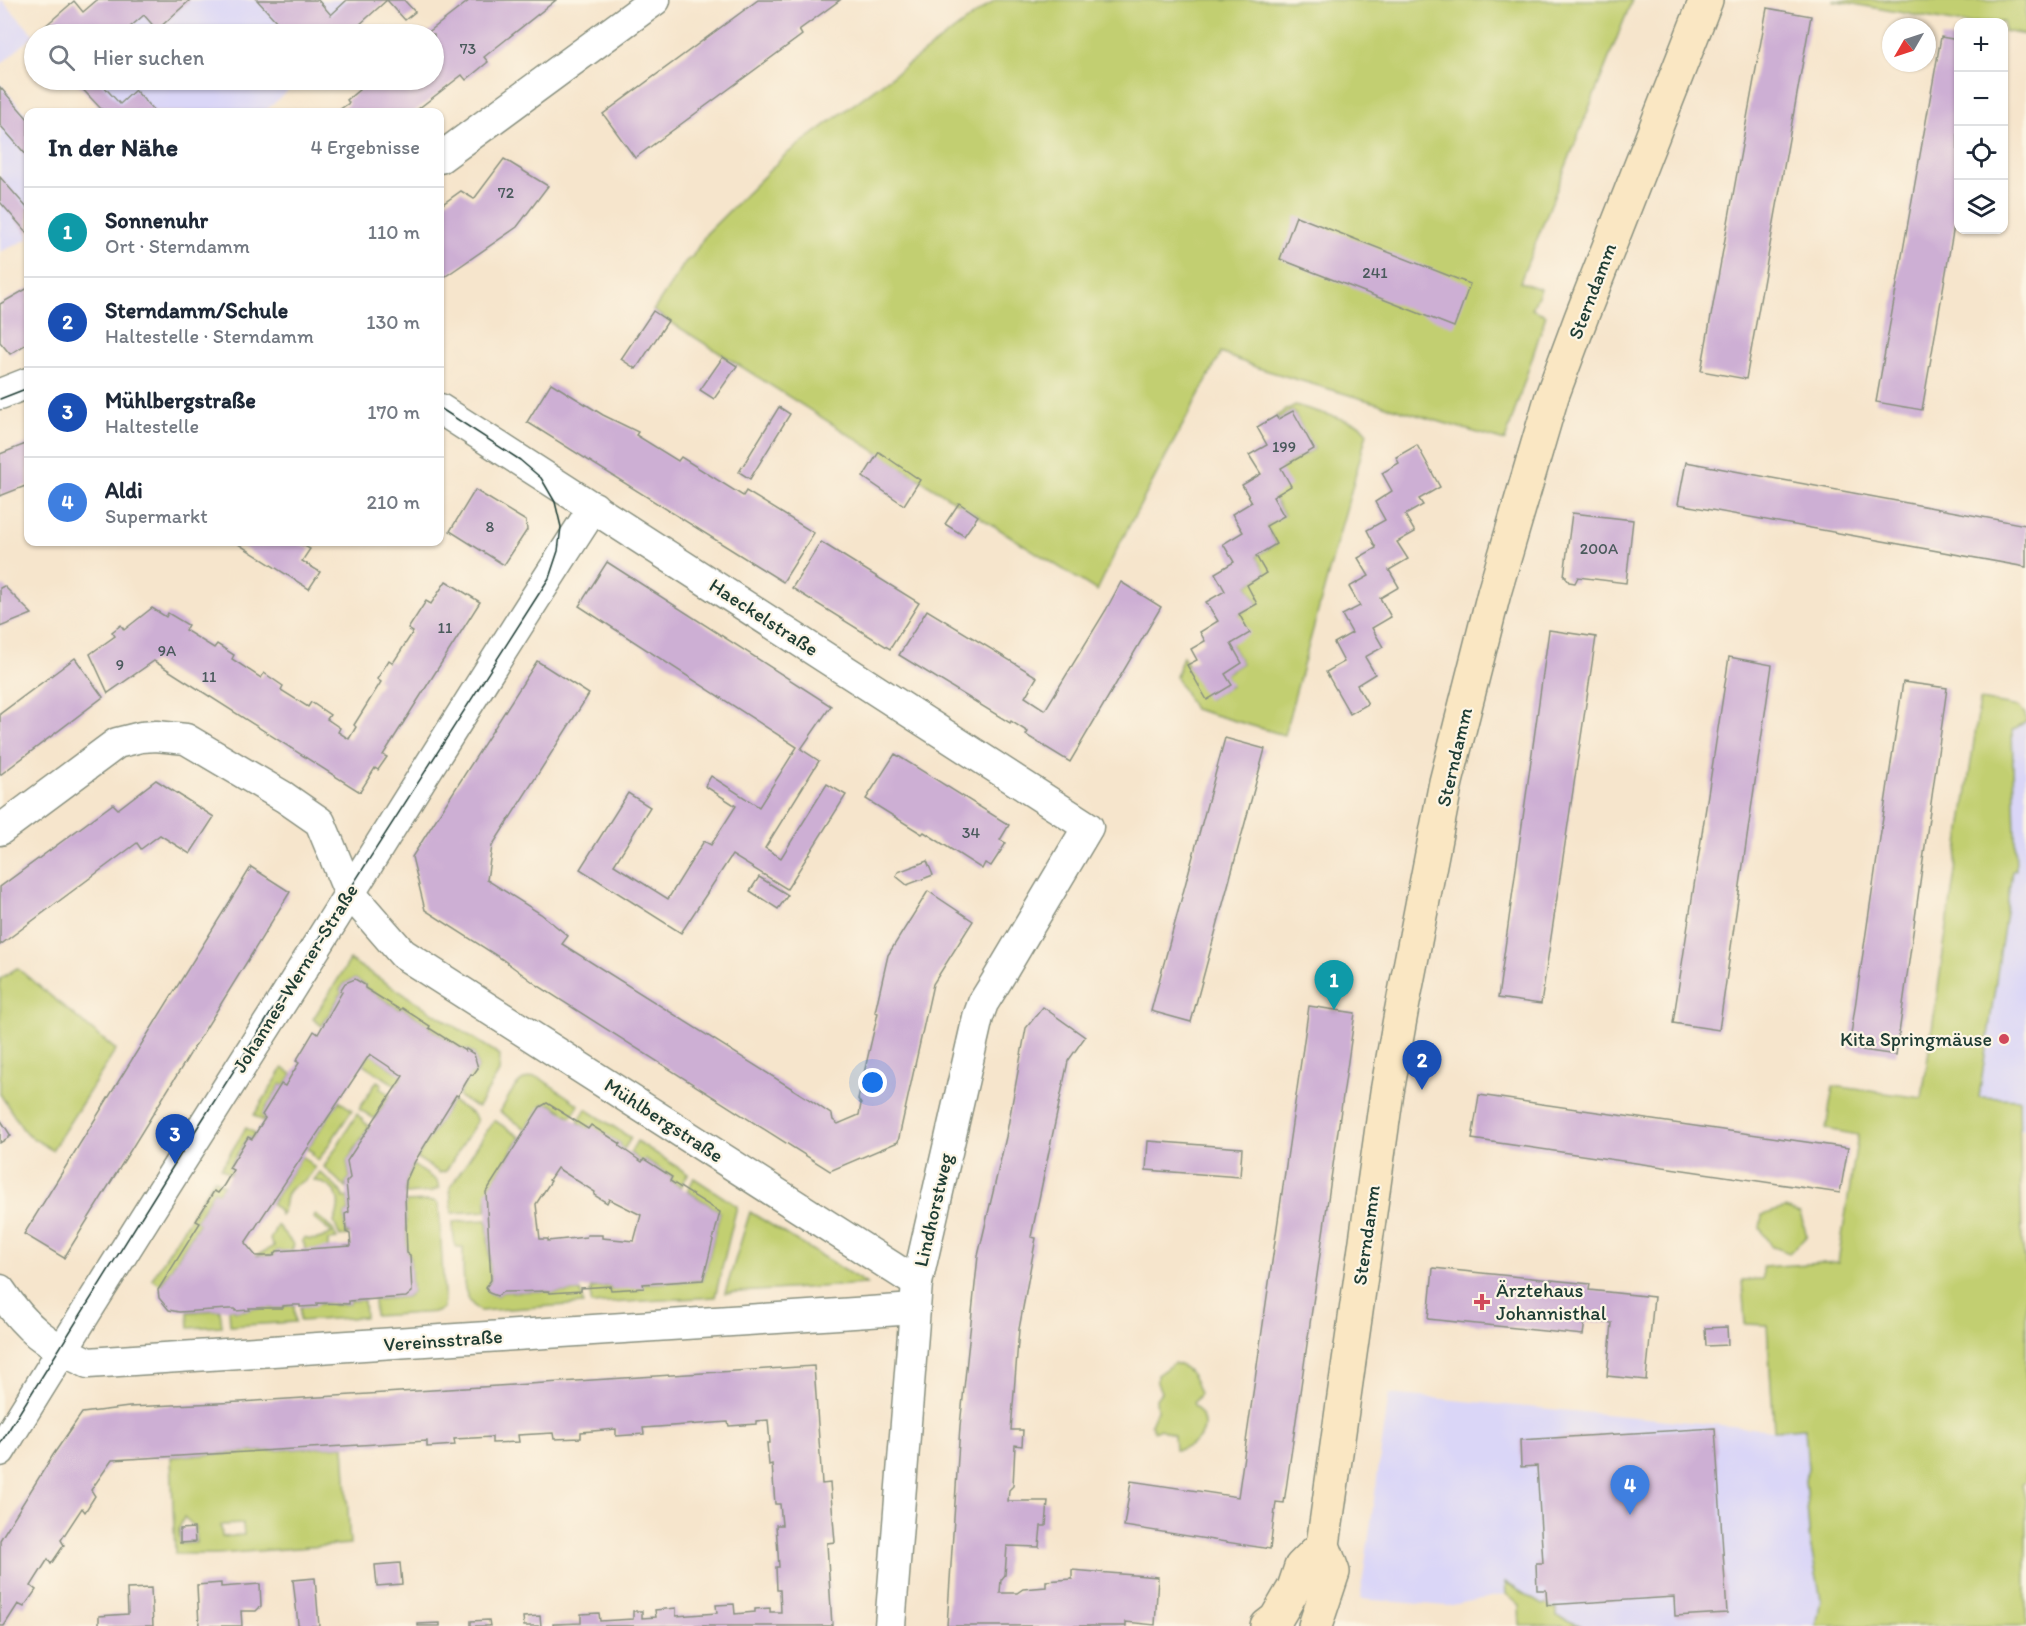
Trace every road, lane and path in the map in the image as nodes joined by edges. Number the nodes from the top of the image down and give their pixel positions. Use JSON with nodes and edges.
{"nodes":[{"id":1,"x":655,"y":0,"type":"edge"},
{"id":2,"x":1707,"y":0,"type":"edge"},
{"id":3,"x":444,"y":155,"type":"edge"},
{"id":4,"x":24,"y":385,"type":"edge"},
{"id":5,"x":0,"y":394,"type":"edge"},
{"id":6,"x":444,"y":412,"type":"edge"},
{"id":7,"x":594,"y":507,"type":"junction"},
{"id":8,"x":1089,"y":827,"type":"joint"},
{"id":9,"x":0,"y":830,"type":"edge"},
{"id":10,"x":349,"y":892,"type":"junction"},
{"id":11,"x":0,"y":1290,"type":"edge"},
{"id":12,"x":916,"y":1296,"type":"junction"},
{"id":13,"x":61,"y":1351,"type":"junction"},
{"id":14,"x":0,"y":1451,"type":"edge"},
{"id":15,"x":1323,"y":1545,"type":"junction"},
{"id":16,"x":890,"y":1626,"type":"edge"},
{"id":17,"x":1267,"y":1626,"type":"edge"},
{"id":18,"x":1315,"y":1626,"type":"edge"}],
"edges":[{"from":1,"to":3,"type":"street"},
{"from":2,"to":15,"type":"street","name":"Sterndamm"},
{"from":4,"to":5,"type":"street"},
{"from":6,"to":7,"type":"street","name":"Haeckelstraße"},
{"from":7,"to":8,"type":"street","name":"Haeckelstraße"},
{"from":7,"to":10,"type":"street","name":"Johannes-Werner-Straße"},
{"from":8,"to":12,"type":"street","name":"Lindhorstweg"},
{"from":9,"to":10,"type":"street","name":"Mühlbergstraße"},
{"from":10,"to":12,"type":"street","name":"Mühlbergstraße"},
{"from":10,"to":13,"type":"street","name":"Johannes-Werner-Straße"},
{"from":11,"to":13,"type":"street","name":"Vereinsstraße"},
{"from":12,"to":13,"type":"street","name":"Vereinsstraße"},
{"from":12,"to":16,"type":"street","name":"Lindhorstweg"},
{"from":13,"to":14,"type":"street","name":"Johannes-Werner-Straße"},
{"from":15,"to":17,"type":"street"},
{"from":15,"to":18,"type":"street","name":"Sterndamm"}]}
